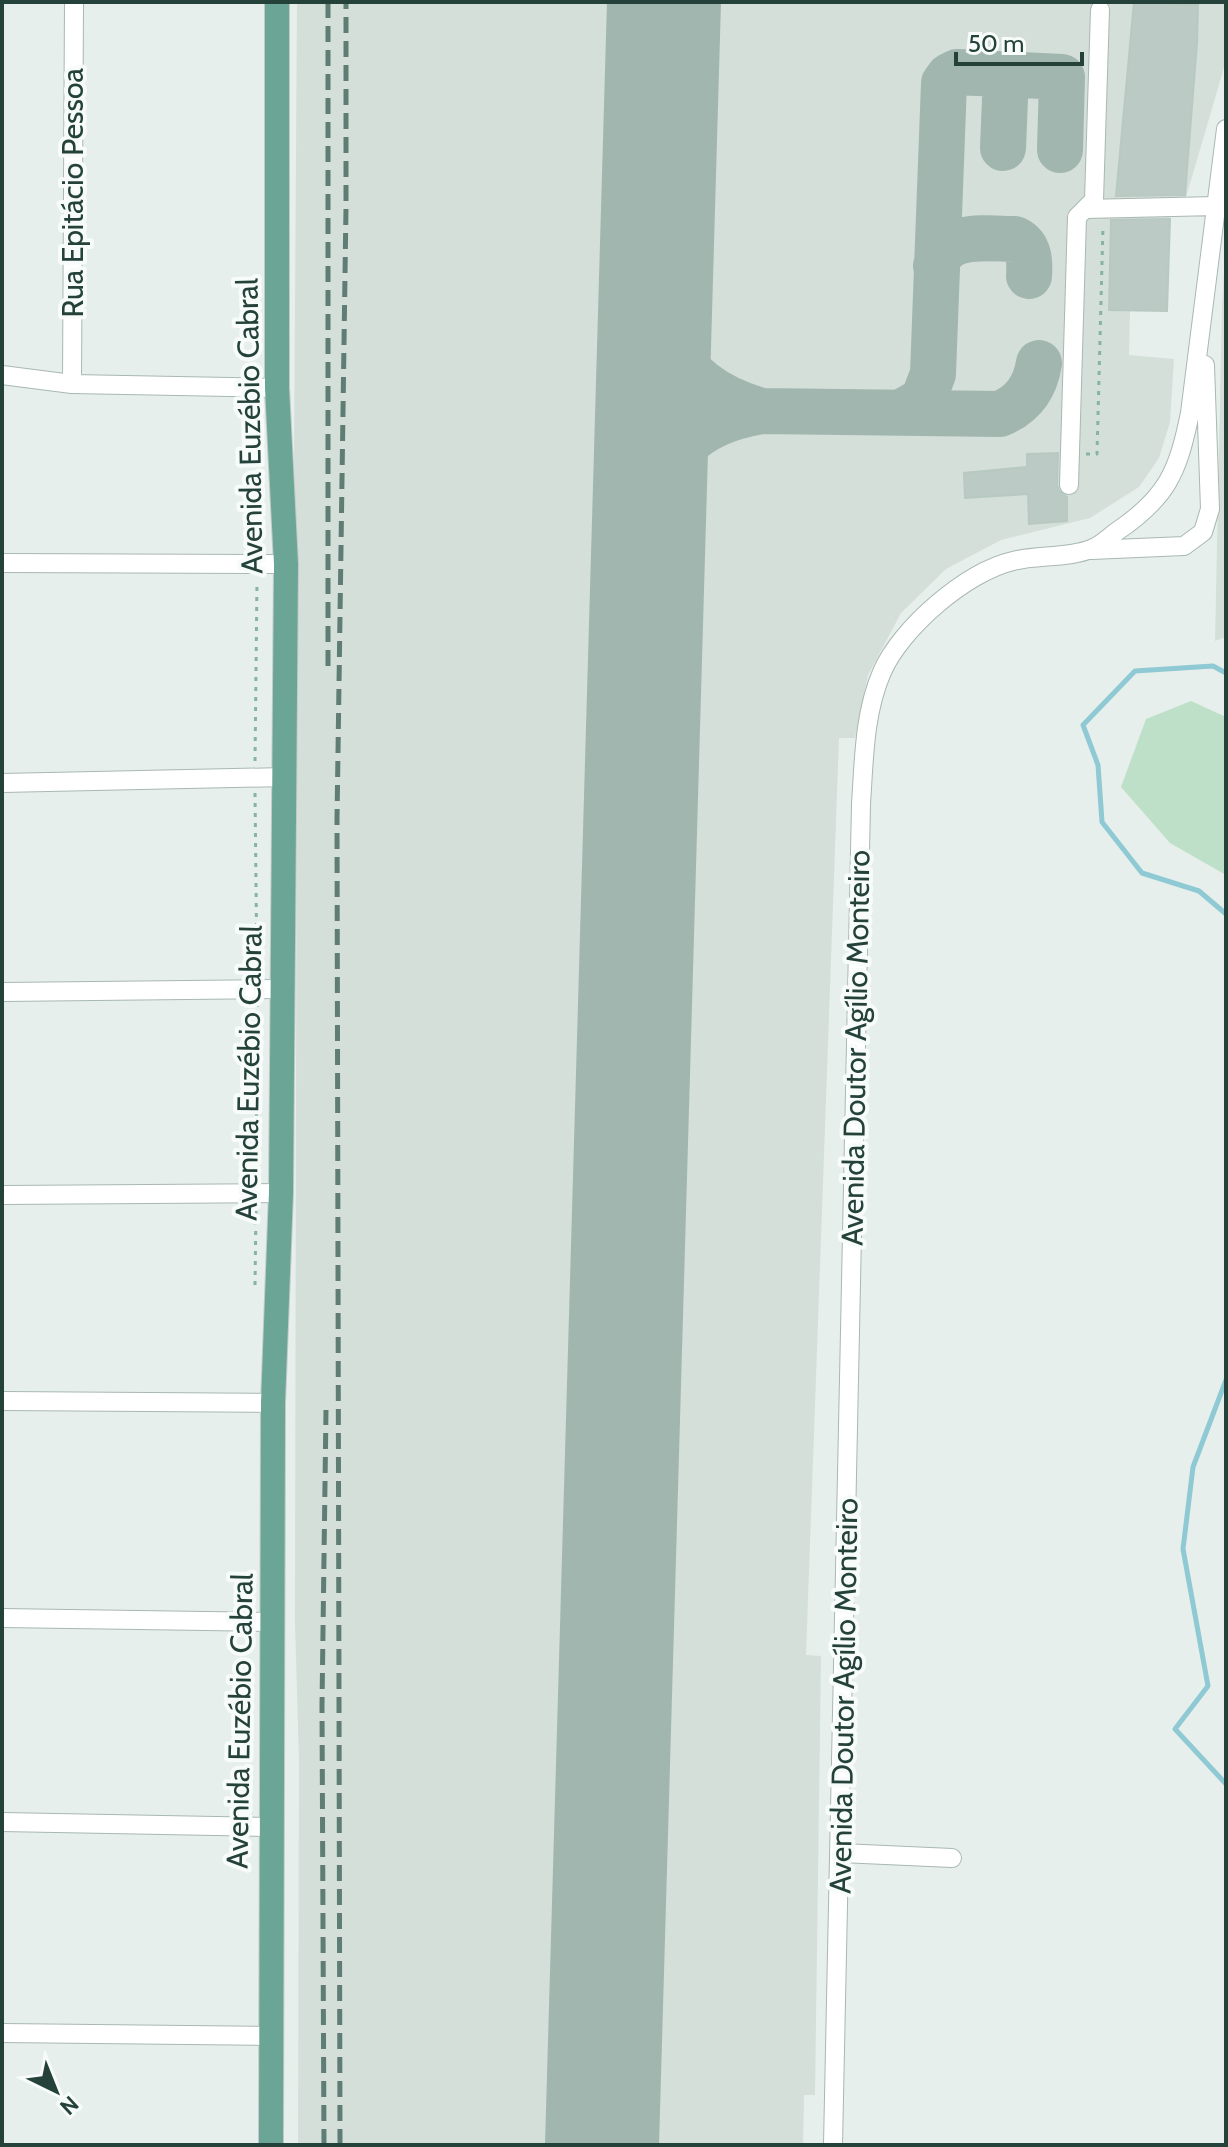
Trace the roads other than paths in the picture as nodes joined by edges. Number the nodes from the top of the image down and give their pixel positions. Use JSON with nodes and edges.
{"nodes":[{"id":1,"x":74,"y":2,"type":"edge"},
{"id":2,"x":277,"y":2,"type":"edge"},
{"id":3,"x":1100,"y":10,"type":"dead end"},
{"id":4,"x":1226,"y":129,"type":"edge"},
{"id":5,"x":1216,"y":206,"type":"junction"},
{"id":6,"x":1094,"y":209,"type":"junction"},
{"id":7,"x":1203,"y":326,"type":"junction"},
{"id":8,"x":2,"y":375,"type":"edge"},
{"id":9,"x":72,"y":384,"type":"junction"},
{"id":10,"x":277,"y":388,"type":"junction"},
{"id":11,"x":1217,"y":404,"type":"edge"},
{"id":12,"x":1069,"y":485,"type":"dead end"},
{"id":13,"x":1091,"y":550,"type":"junction"},
{"id":14,"x":2,"y":563,"type":"edge"},
{"id":15,"x":286,"y":564,"type":"junction"},
{"id":16,"x":284,"y":777,"type":"junction"},
{"id":17,"x":2,"y":783,"type":"edge"},
{"id":18,"x":283,"y":989,"type":"junction"},
{"id":19,"x":2,"y":992,"type":"edge"},
{"id":20,"x":281,"y":1193,"type":"junction"},
{"id":21,"x":2,"y":1195,"type":"edge"},
{"id":22,"x":2,"y":1401,"type":"edge"},
{"id":23,"x":273,"y":1403,"type":"junction"},
{"id":24,"x":2,"y":1618,"type":"edge"},
{"id":25,"x":274,"y":1622,"type":"junction"},
{"id":26,"x":2,"y":1822,"type":"edge"},
{"id":27,"x":271,"y":1827,"type":"junction"},
{"id":28,"x":841,"y":1853,"type":"junction"},
{"id":29,"x":952,"y":1858,"type":"dead end"},
{"id":30,"x":2,"y":2033,"type":"edge"},
{"id":31,"x":271,"y":2036,"type":"junction"},
{"id":32,"x":271,"y":2145,"type":"edge"},
{"id":33,"x":833,"y":2145,"type":"edge"}],
"edges":[{"from":1,"to":9,"type":"street","name":"Rua Epitácio Pessoa"},
{"from":2,"to":10,"type":"main road","name":"Avenida Euzébio Cabral"},
{"from":3,"to":6,"type":"street"},
{"from":4,"to":5,"type":"street","name":"Avenida Doutor Agílio Monteiro"},
{"from":5,"to":6,"type":"street"},
{"from":5,"to":7,"type":"street","name":"Avenida Doutor Agílio Monteiro"},
{"from":6,"to":12,"type":"street"},
{"from":7,"to":11,"type":"street"},
{"from":7,"to":13,"type":"street","name":"Avenida Doutor Agílio Monteiro"},
{"from":8,"to":9,"type":"street"},
{"from":9,"to":10,"type":"street"},
{"from":10,"to":15,"type":"main road","name":"Avenida Euzébio Cabral"},
{"from":11,"to":13,"type":"street"},
{"from":13,"to":28,"type":"street","name":"Avenida Doutor Agílio Monteiro"},
{"from":14,"to":15,"type":"street"},
{"from":15,"to":16,"type":"main road","name":"Avenida Euzébio Cabral"},
{"from":16,"to":17,"type":"street"},
{"from":16,"to":18,"type":"main road","name":"Avenida Euzébio Cabral"},
{"from":18,"to":19,"type":"street"},
{"from":18,"to":20,"type":"main road","name":"Avenida Euzébio Cabral"},
{"from":20,"to":21,"type":"street"},
{"from":20,"to":23,"type":"main road","name":"Avenida Euzébio Cabral"},
{"from":22,"to":23,"type":"street"},
{"from":23,"to":25,"type":"main road","name":"Avenida Euzébio Cabral"},
{"from":24,"to":25,"type":"street"},
{"from":25,"to":27,"type":"main road","name":"Avenida Euzébio Cabral"},
{"from":26,"to":27,"type":"street"},
{"from":27,"to":31,"type":"main road","name":"Avenida Euzébio Cabral"},
{"from":28,"to":29,"type":"street"},
{"from":28,"to":33,"type":"street","name":"Avenida Doutor Agílio Monteiro"},
{"from":30,"to":31,"type":"street"},
{"from":31,"to":32,"type":"main road","name":"Avenida Euzébio Cabral"}]}
